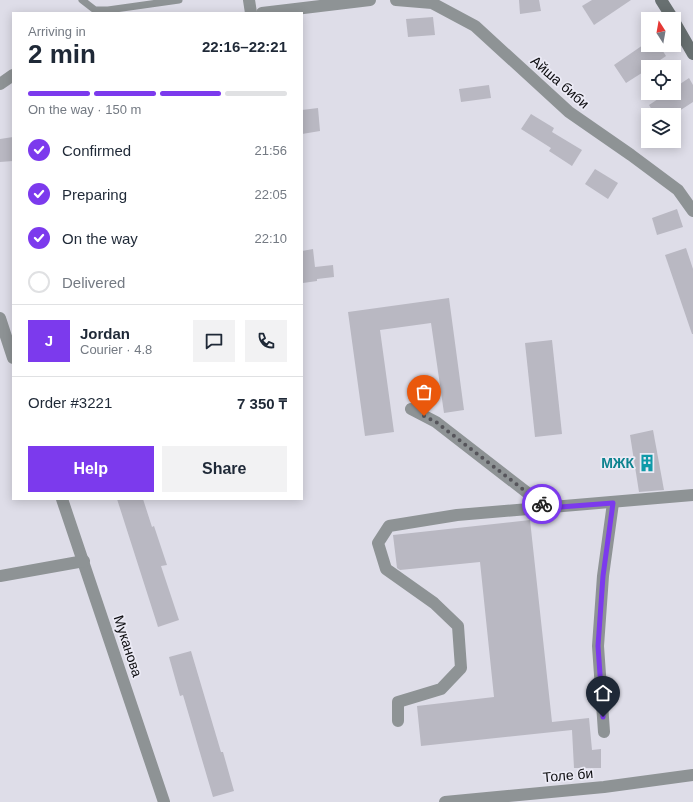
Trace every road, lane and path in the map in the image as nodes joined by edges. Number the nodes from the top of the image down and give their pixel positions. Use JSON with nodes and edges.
{"nodes":[{"id":1,"x":82,"y":0,"type":"edge"},
{"id":2,"x":179,"y":0,"type":"edge"},
{"id":3,"x":249,"y":0,"type":"edge"},
{"id":4,"x":370,"y":0,"type":"edge"},
{"id":5,"x":396,"y":0,"type":"edge"},
{"id":6,"x":661,"y":0,"type":"edge"},
{"id":7,"x":251,"y":12,"type":"edge"},
{"id":8,"x":276,"y":12,"type":"edge"},
{"id":9,"x":668,"y":12,"type":"edge"},
{"id":10,"x":681,"y":34,"type":"edge"},
{"id":11,"x":693,"y":54,"type":"edge"},
{"id":12,"x":12,"y":76,"type":"edge"},
{"id":13,"x":0,"y":84,"type":"edge"},
{"id":14,"x":693,"y":211,"type":"edge"},
{"id":15,"x":0,"y":318,"type":"edge"},
{"id":16,"x":12,"y":355,"type":"edge"},
{"id":17,"x":411,"y":409,"type":"dead end"},
{"id":18,"x":693,"y":495,"type":"edge"},
{"id":19,"x":62,"y":500,"type":"edge"},
{"id":20,"x":613,"y":503,"type":"junction"},
{"id":21,"x":547,"y":508,"type":"junction"},
{"id":22,"x":84,"y":561,"type":"junction"},
{"id":23,"x":0,"y":576,"type":"edge"},
{"id":24,"x":398,"y":721,"type":"dead end"},
{"id":25,"x":604,"y":732,"type":"dead end"},
{"id":26,"x":693,"y":776,"type":"edge"},
{"id":27,"x":529,"y":798,"type":"edge"},
{"id":28,"x":164,"y":802,"type":"edge"},
{"id":29,"x":445,"y":802,"type":"edge"}],
"edges":[{"from":1,"to":2,"type":"lane"},
{"from":3,"to":7,"type":"street"},
{"from":4,"to":8,"type":"street"},
{"from":5,"to":14,"type":"street","name":"Айша биби"},
{"from":6,"to":9,"type":"main road"},
{"from":10,"to":11,"type":"main road"},
{"from":12,"to":13,"type":"street"},
{"from":15,"to":16,"type":"street"},
{"from":17,"to":21,"type":"street"},
{"from":18,"to":20,"type":"street"},
{"from":19,"to":22,"type":"street","name":"Муканова"},
{"from":20,"to":21,"type":"street"},
{"from":20,"to":25,"type":"street"},
{"from":21,"to":24,"type":"street"},
{"from":22,"to":23,"type":"street"},
{"from":22,"to":28,"type":"street","name":"Муканова"},
{"from":26,"to":27,"type":"street","name":"Толе би"},
{"from":27,"to":29,"type":"street","name":"Толе би"}]}
